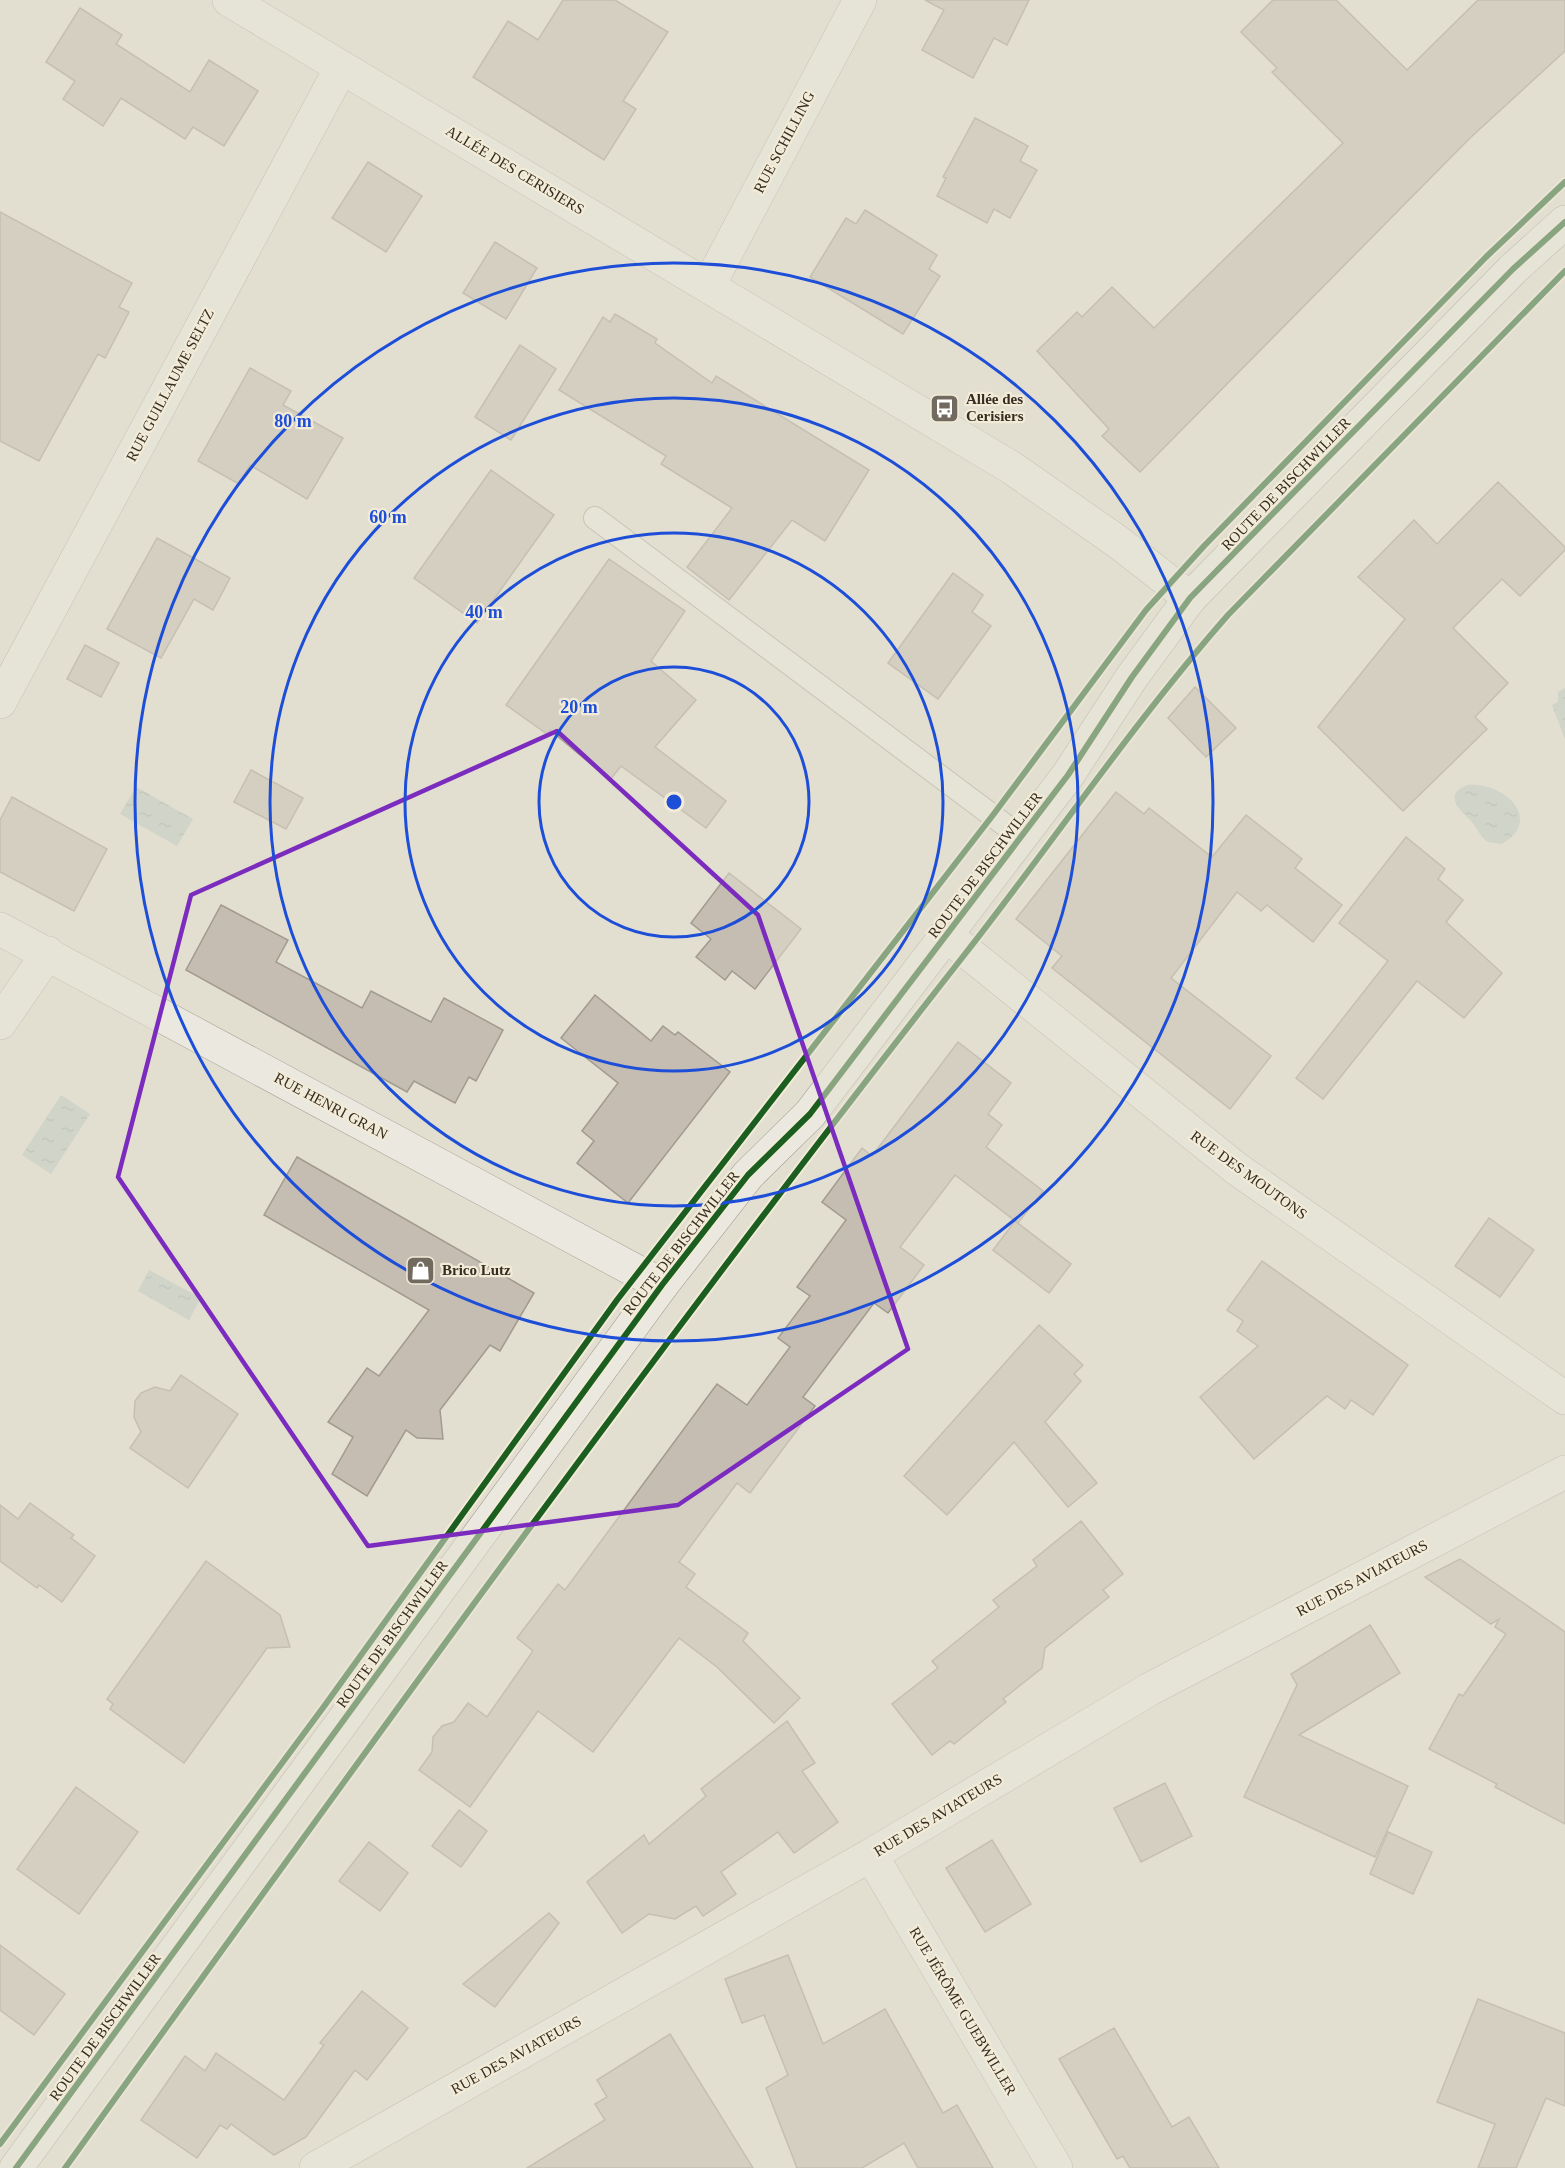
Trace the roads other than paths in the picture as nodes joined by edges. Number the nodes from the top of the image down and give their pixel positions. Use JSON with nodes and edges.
{"nodes":[{"id":1,"x":229,"y":0,"type":"edge"},
{"id":2,"x":860,"y":0,"type":"edge"},
{"id":3,"x":341,"y":68,"type":"junction"},
{"id":4,"x":1565,"y":222,"type":"edge"},
{"id":5,"x":709,"y":285,"type":"junction"},
{"id":6,"x":595,"y":518,"type":"dead end"},
{"id":7,"x":1191,"y":598,"type":"junction"},
{"id":8,"x":0,"y":702,"type":"edge"},
{"id":9,"x":1022,"y":837,"type":"junction"},
{"id":10,"x":0,"y":930,"type":"edge"},
{"id":11,"x":946,"y":935,"type":"junction"},
{"id":12,"x":48,"y":953,"type":"junction"},
{"id":13,"x":0,"y":1023,"type":"edge"},
{"id":14,"x":662,"y":1285,"type":"junction"},
{"id":15,"x":1565,"y":1398,"type":"edge"},
{"id":16,"x":1565,"y":1472,"type":"edge"},
{"id":17,"x":871,"y":1855,"type":"junction"},
{"id":18,"x":16,"y":2168,"type":"edge"},
{"id":19,"x":316,"y":2168,"type":"edge"},
{"id":20,"x":1056,"y":2168,"type":"edge"}],
"edges":[{"from":1,"to":3,"type":"street","name":"ALLÉE DES CERISIERS"},
{"from":2,"to":5,"type":"street","name":"RUE SCHILLING"},
{"from":3,"to":5,"type":"street","name":"ALLÉE DES CERISIERS"},
{"from":3,"to":8,"type":"street","name":"RUE GUILLAUME SELTZ"},
{"from":4,"to":7,"type":"street","name":"ROUTE DE BISCHWILLER"},
{"from":5,"to":7,"type":"street","name":"ALLÉE DES CERISIERS"},
{"from":6,"to":9,"type":"lane"},
{"from":7,"to":9,"type":"street","name":"ROUTE DE BISCHWILLER"},
{"from":9,"to":11,"type":"street","name":"ROUTE DE BISCHWILLER"},
{"from":10,"to":12,"type":"street","name":"RUE HENRI GRAN"},
{"from":11,"to":14,"type":"street","name":"ROUTE DE BISCHWILLER"},
{"from":11,"to":15,"type":"street","name":"RUE DES MOUTONS"},
{"from":12,"to":13,"type":"street"},
{"from":12,"to":14,"type":"street","name":"RUE HENRI GRAN"},
{"from":14,"to":18,"type":"street","name":"ROUTE DE BISCHWILLER"},
{"from":16,"to":17,"type":"street","name":"RUE DES AVIATEURS"},
{"from":17,"to":19,"type":"street","name":"RUE DES AVIATEURS"},
{"from":17,"to":20,"type":"street","name":"RUE JÉRÔME GUEBWILLER"}]}
